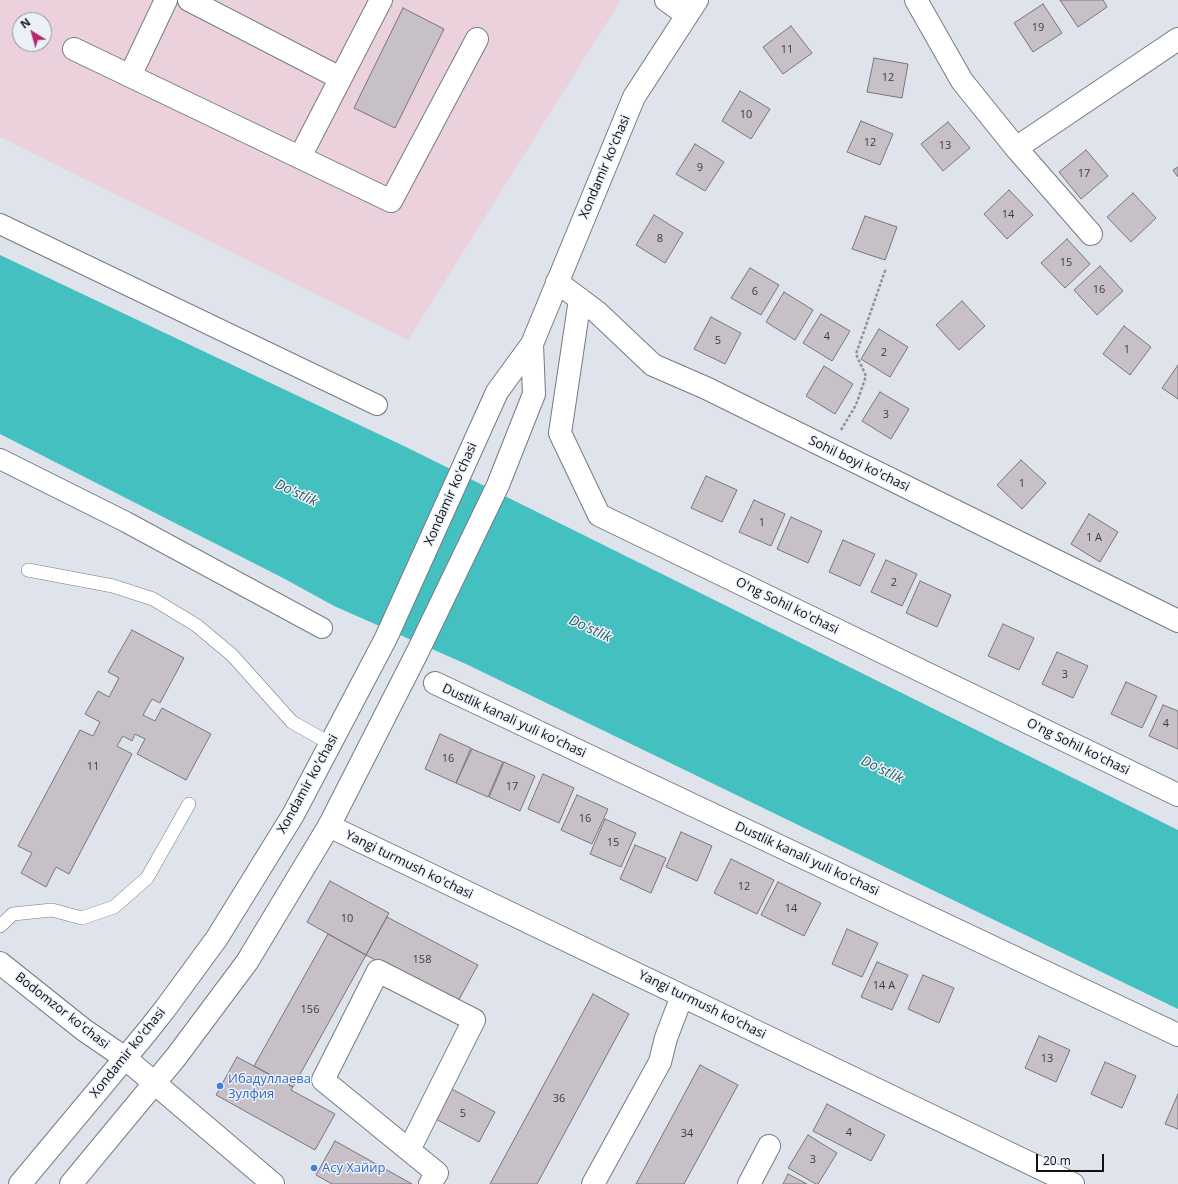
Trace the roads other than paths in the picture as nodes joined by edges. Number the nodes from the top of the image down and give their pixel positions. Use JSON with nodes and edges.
{"nodes":[{"id":1,"x":166,"y":0,"type":"edge"},
{"id":2,"x":189,"y":0,"type":"edge"},
{"id":3,"x":381,"y":0,"type":"edge"},
{"id":4,"x":666,"y":0,"type":"edge"},
{"id":5,"x":916,"y":0,"type":"edge"},
{"id":6,"x":692,"y":8,"type":"edge"},
{"id":7,"x":478,"y":39,"type":"dead end"},
{"id":8,"x":1178,"y":39,"type":"edge"},
{"id":9,"x":74,"y":49,"type":"dead end"},
{"id":10,"x":130,"y":76,"type":"junction"},
{"id":11,"x":340,"y":78,"type":"junction"},
{"id":12,"x":1016,"y":148,"type":"junction"},
{"id":13,"x":300,"y":157,"type":"junction"},
{"id":14,"x":0,"y":224,"type":"edge"},
{"id":15,"x":1091,"y":234,"type":"dead end"},
{"id":16,"x":557,"y":282,"type":"junction"},
{"id":17,"x":580,"y":299,"type":"junction"},
{"id":18,"x":532,"y":344,"type":"junction"},
{"id":19,"x":377,"y":405,"type":"dead end"},
{"id":20,"x":0,"y":460,"type":"edge"},
{"id":21,"x":28,"y":570,"type":"dead end"},
{"id":22,"x":1178,"y":621,"type":"edge"},
{"id":23,"x":322,"y":628,"type":"dead end"},
{"id":24,"x":435,"y":683,"type":"dead end"},
{"id":25,"x":331,"y":744,"type":"junction"},
{"id":26,"x":1178,"y":795,"type":"edge"},
{"id":27,"x":189,"y":804,"type":"dead end"},
{"id":28,"x":329,"y":826,"type":"junction"},
{"id":29,"x":0,"y":926,"type":"edge"},
{"id":30,"x":0,"y":963,"type":"edge"},
{"id":31,"x":682,"y":996,"type":"junction"},
{"id":32,"x":1178,"y":1035,"type":"edge"},
{"id":33,"x":125,"y":1058,"type":"junction"},
{"id":34,"x":154,"y":1084,"type":"junction"},
{"id":35,"x":769,"y":1146,"type":"dead end"},
{"id":36,"x":409,"y":1150,"type":"junction"},
{"id":37,"x":20,"y":1184,"type":"edge"},
{"id":38,"x":70,"y":1184,"type":"edge"},
{"id":39,"x":273,"y":1184,"type":"edge"},
{"id":40,"x":430,"y":1184,"type":"edge"},
{"id":41,"x":594,"y":1184,"type":"edge"},
{"id":42,"x":748,"y":1184,"type":"edge"},
{"id":43,"x":1074,"y":1184,"type":"edge"}],
"edges":[{"from":1,"to":10,"type":"street"},
{"from":2,"to":11,"type":"street"},
{"from":3,"to":11,"type":"street"},
{"from":4,"to":6,"type":"street"},
{"from":5,"to":12,"type":"street"},
{"from":6,"to":16,"type":"street","name":"Xondamir ko'chasi"},
{"from":7,"to":13,"type":"street"},
{"from":8,"to":12,"type":"street"},
{"from":9,"to":10,"type":"street"},
{"from":10,"to":13,"type":"street"},
{"from":11,"to":13,"type":"street"},
{"from":12,"to":15,"type":"street"},
{"from":14,"to":19,"type":"street"},
{"from":16,"to":17,"type":"street","name":"Sohil boyi ko'chasi"},
{"from":16,"to":18,"type":"street","name":"Xondamir ko'chasi"},
{"from":17,"to":22,"type":"street","name":"Sohil boyi ko'chasi"},
{"from":17,"to":26,"type":"street","name":"O'ng Sohil ko'chasi"},
{"from":18,"to":25,"type":"street","name":"Xondamir ko'chasi"},
{"from":18,"to":28,"type":"street","name":"Xondamir ko'chasi"},
{"from":20,"to":23,"type":"street"},
{"from":21,"to":25,"type":"lane"},
{"from":24,"to":32,"type":"street","name":"Dustlik kanali yuli ko'chasi"},
{"from":25,"to":33,"type":"street","name":"Xondamir ko'chasi"},
{"from":27,"to":29,"type":"lane"},
{"from":28,"to":31,"type":"street","name":"Yangi turmush ko'chasi"},
{"from":28,"to":34,"type":"street","name":"Xondamir ko'chasi"},
{"from":30,"to":33,"type":"street","name":"Bodomzor ko'chasi"},
{"from":31,"to":41,"type":"street"},
{"from":31,"to":43,"type":"street","name":"Yangi turmush ko'chasi"},
{"from":33,"to":34,"type":"street","name":"Bodomzor ko'chasi"},
{"from":33,"to":37,"type":"street","name":"Xondamir ko'chasi"},
{"from":34,"to":38,"type":"street","name":"Xondamir ko'chasi"},
{"from":34,"to":39,"type":"street"},
{"from":35,"to":42,"type":"street"},
{"from":36,"to":36,"type":"street"},
{"from":36,"to":40,"type":"street"}]}
